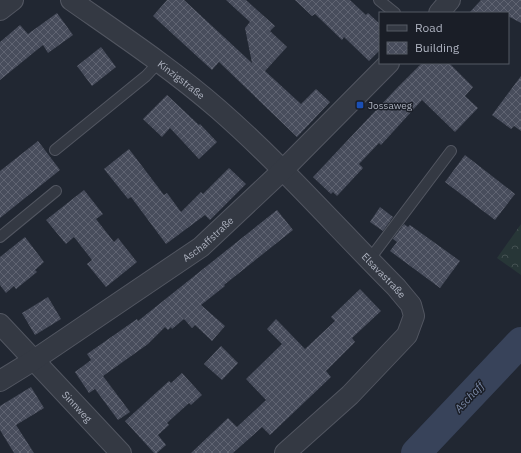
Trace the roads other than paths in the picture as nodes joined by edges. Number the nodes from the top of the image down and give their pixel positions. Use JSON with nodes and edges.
{"nodes":[{"id":1,"x":13,"y":0,"type":"edge"},
{"id":2,"x":71,"y":0,"type":"edge"},
{"id":3,"x":379,"y":0,"type":"edge"},
{"id":4,"x":450,"y":0,"type":"edge"},
{"id":5,"x":0,"y":10,"type":"edge"},
{"id":6,"x":394,"y":12,"type":"edge"},
{"id":7,"x":440,"y":12,"type":"edge"},
{"id":8,"x":159,"y":62,"type":"junction"},
{"id":9,"x":388,"y":64,"type":"edge"},
{"id":10,"x":55,"y":150,"type":"dead end"},
{"id":11,"x":451,"y":151,"type":"dead end"},
{"id":12,"x":283,"y":170,"type":"junction"},
{"id":13,"x":56,"y":191,"type":"dead end"},
{"id":14,"x":0,"y":237,"type":"edge"},
{"id":15,"x":369,"y":260,"type":"junction"},
{"id":16,"x":0,"y":324,"type":"edge"},
{"id":17,"x":34,"y":360,"type":"junction"},
{"id":18,"x":0,"y":381,"type":"edge"},
{"id":19,"x":121,"y":453,"type":"edge"},
{"id":20,"x":285,"y":453,"type":"edge"}],
"edges":[{"from":1,"to":5,"type":"street"},
{"from":2,"to":8,"type":"street","name":"Kinzigstraße"},
{"from":3,"to":6,"type":"lane"},
{"from":4,"to":7,"type":"street"},
{"from":8,"to":10,"type":"lane"},
{"from":8,"to":12,"type":"street","name":"Kinzigstraße"},
{"from":9,"to":12,"type":"street","name":"Aschaffstraße"},
{"from":11,"to":15,"type":"lane"},
{"from":12,"to":15,"type":"street","name":"Elsavastraße"},
{"from":12,"to":17,"type":"street","name":"Aschaffstraße"},
{"from":13,"to":14,"type":"lane"},
{"from":15,"to":20,"type":"street","name":"Elsavastraße"},
{"from":16,"to":17,"type":"street"},
{"from":17,"to":18,"type":"street","name":"Aschaffstraße"},
{"from":17,"to":19,"type":"street","name":"Sinnweg"}]}
